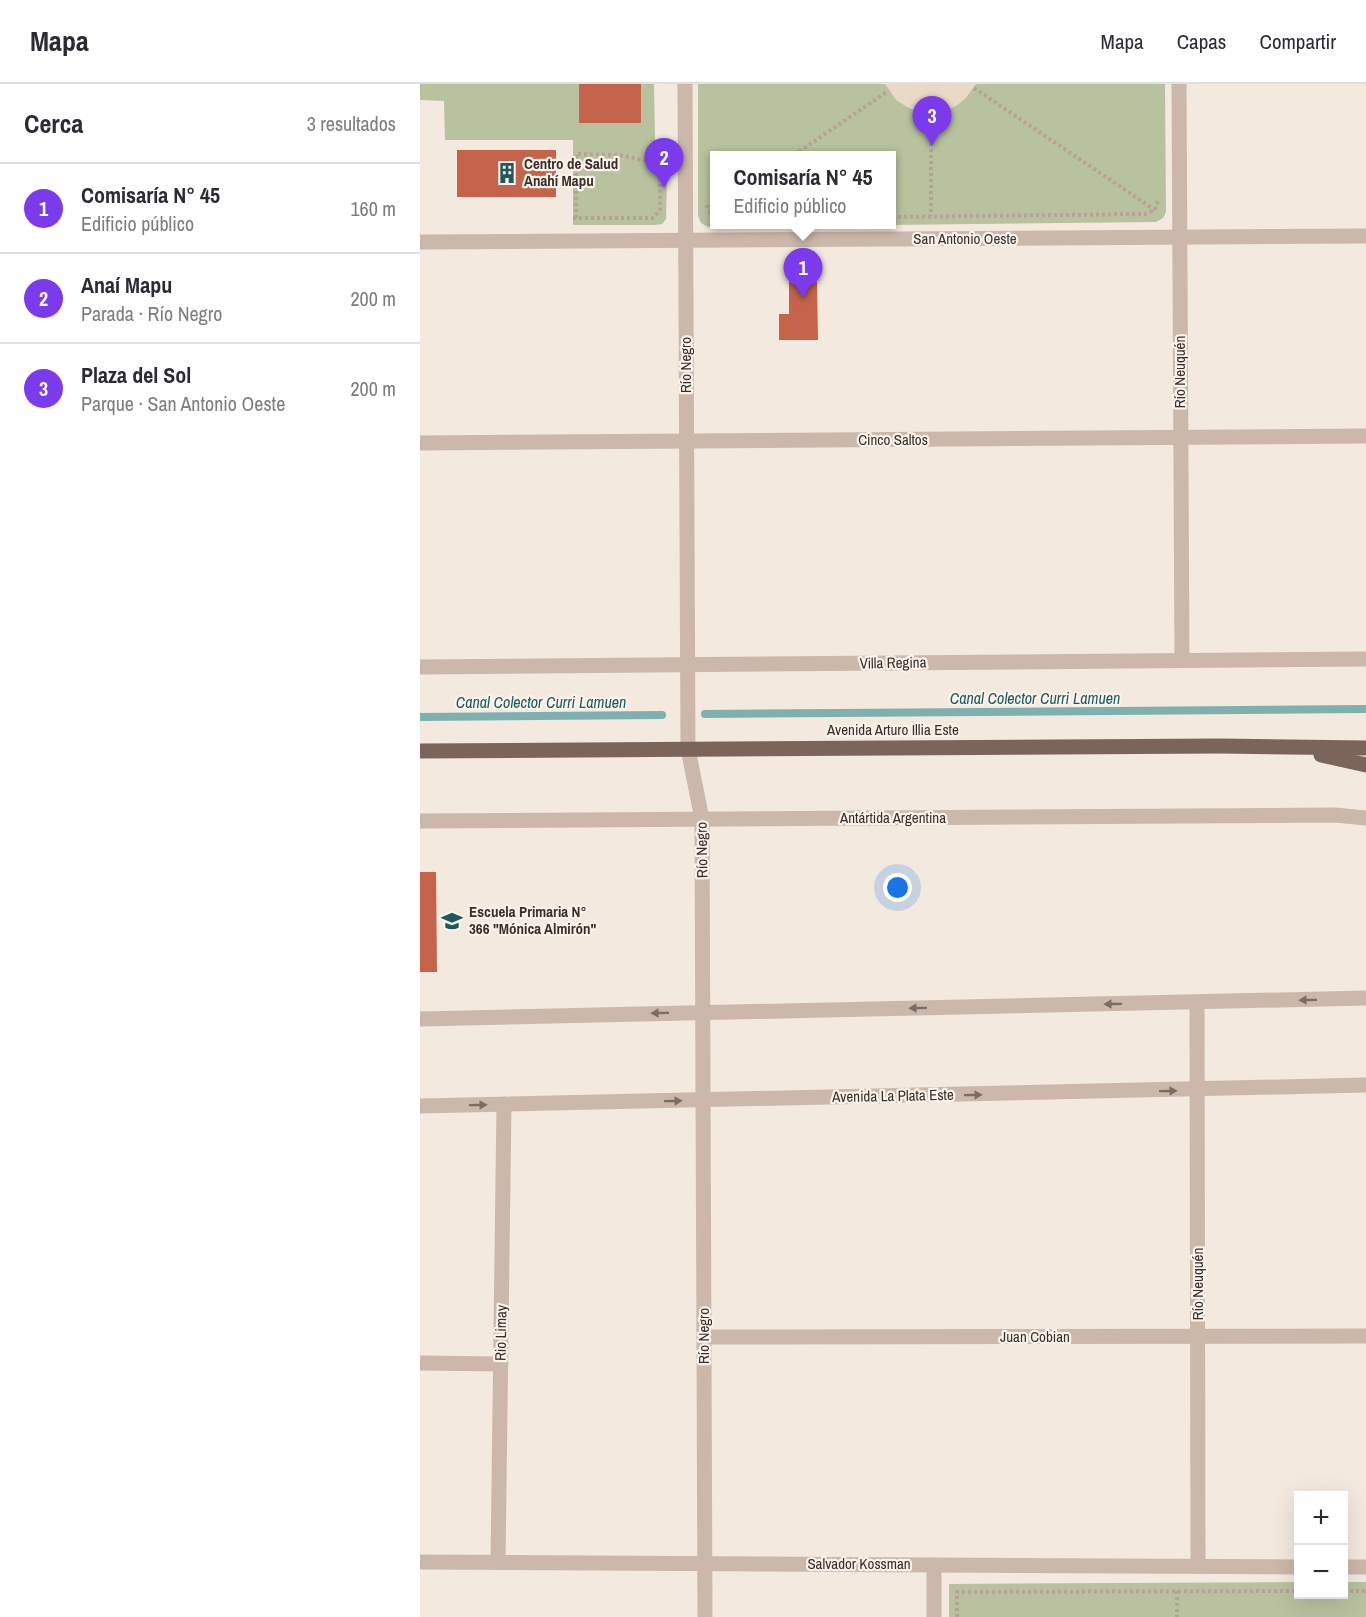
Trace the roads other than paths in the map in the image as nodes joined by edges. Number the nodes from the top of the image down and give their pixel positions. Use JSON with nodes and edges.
{"nodes":[{"id":1,"x":685,"y":84,"type":"edge"},
{"id":2,"x":1179,"y":84,"type":"edge"},
{"id":3,"x":1366,"y":236,"type":"edge"},
{"id":4,"x":1180,"y":237,"type":"junction"},
{"id":5,"x":686,"y":240,"type":"junction"},
{"id":6,"x":420,"y":242,"type":"edge"},
{"id":7,"x":1366,"y":436,"type":"edge"},
{"id":8,"x":1181,"y":438,"type":"junction"},
{"id":9,"x":687,"y":441,"type":"junction"},
{"id":10,"x":420,"y":443,"type":"edge"},
{"id":11,"x":1366,"y":659,"type":"edge"},
{"id":12,"x":1182,"y":660,"type":"junction"},
{"id":13,"x":688,"y":665,"type":"junction"},
{"id":14,"x":420,"y":667,"type":"edge"},
{"id":15,"x":1220,"y":747,"type":"junction"},
{"id":16,"x":1366,"y":748,"type":"edge"},
{"id":17,"x":688,"y":749,"type":"junction"},
{"id":18,"x":420,"y":751,"type":"edge"},
{"id":19,"x":1366,"y":765,"type":"edge"},
{"id":20,"x":1366,"y":818,"type":"edge"},
{"id":21,"x":702,"y":819,"type":"junction"},
{"id":22,"x":420,"y":821,"type":"edge"},
{"id":23,"x":1366,"y":998,"type":"edge"},
{"id":24,"x":1197,"y":1002,"type":"junction"},
{"id":25,"x":703,"y":1012,"type":"junction"},
{"id":26,"x":420,"y":1018,"type":"edge"},
{"id":27,"x":1366,"y":1085,"type":"edge"},
{"id":28,"x":1198,"y":1090,"type":"junction"},
{"id":29,"x":703,"y":1100,"type":"junction"},
{"id":30,"x":504,"y":1104,"type":"junction"},
{"id":31,"x":420,"y":1106,"type":"edge"},
{"id":32,"x":1366,"y":1336,"type":"edge"},
{"id":33,"x":704,"y":1337,"type":"junction"},
{"id":34,"x":1198,"y":1337,"type":"junction"},
{"id":35,"x":420,"y":1364,"type":"edge"},
{"id":36,"x":501,"y":1364,"type":"junction"},
{"id":37,"x":420,"y":1562,"type":"edge"},
{"id":38,"x":498,"y":1562,"type":"junction"},
{"id":39,"x":705,"y":1564,"type":"junction"},
{"id":40,"x":934,"y":1565,"type":"junction"},
{"id":41,"x":1198,"y":1566,"type":"junction"},
{"id":42,"x":1294,"y":1567,"type":"edge"},
{"id":43,"x":1348,"y":1567,"type":"edge"},
{"id":44,"x":1366,"y":1567,"type":"edge"},
{"id":45,"x":705,"y":1617,"type":"edge"},
{"id":46,"x":934,"y":1617,"type":"edge"}],
"edges":[{"from":1,"to":5,"type":"street","name":"Río Negro"},
{"from":2,"to":4,"type":"street","name":"Río Neuquén"},
{"from":3,"to":4,"type":"street","name":"San Antonio Oeste"},
{"from":4,"to":5,"type":"street","name":"San Antonio Oeste"},
{"from":4,"to":8,"type":"street","name":"Río Neuquén"},
{"from":5,"to":6,"type":"street","name":"San Antonio Oeste"},
{"from":5,"to":9,"type":"street","name":"Río Negro"},
{"from":7,"to":8,"type":"street","name":"Cinco Saltos"},
{"from":8,"to":9,"type":"street","name":"Cinco Saltos"},
{"from":8,"to":12,"type":"street","name":"Río Neuquén"},
{"from":9,"to":10,"type":"street","name":"Cinco Saltos"},
{"from":9,"to":13,"type":"street","name":"Río Negro"},
{"from":11,"to":12,"type":"street","name":"Villa Regina"},
{"from":12,"to":13,"type":"street","name":"Villa Regina"},
{"from":13,"to":14,"type":"street","name":"Villa Regina"},
{"from":13,"to":17,"type":"street","name":"Río Negro"},
{"from":15,"to":16,"type":"main road","name":"Avenida Arturo Illia Este"},
{"from":15,"to":17,"type":"main road","name":"Avenida Arturo Illia Este"},
{"from":15,"to":19,"type":"main road"},
{"from":17,"to":18,"type":"main road","name":"Avenida Arturo Illia Este"},
{"from":17,"to":21,"type":"street","name":"Río Negro"},
{"from":20,"to":21,"type":"street","name":"Antártida Argentina"},
{"from":21,"to":22,"type":"street","name":"Antártida Argentina"},
{"from":21,"to":25,"type":"street","name":"Río Negro"},
{"from":23,"to":24,"type":"street","one_way":true},
{"from":24,"to":25,"type":"street","one_way":true},
{"from":24,"to":28,"type":"street","name":"Río Neuquén"},
{"from":25,"to":26,"type":"street","one_way":true},
{"from":25,"to":29,"type":"street","name":"Río Negro"},
{"from":27,"to":28,"type":"street","name":"Avenida La Plata Este"},
{"from":29,"to":28,"type":"street","name":"Avenida La Plata Este","one_way":true},
{"from":28,"to":34,"type":"street","name":"Río Neuquén"},
{"from":30,"to":29,"type":"street","name":"Avenida La Plata Este","one_way":true},
{"from":29,"to":33,"type":"street","name":"Río Negro"},
{"from":31,"to":30,"type":"street","name":"Avenida La Plata Este","one_way":true},
{"from":30,"to":36,"type":"street","name":"Rio Limay"},
{"from":32,"to":34,"type":"street","name":"Juan Cobian"},
{"from":33,"to":34,"type":"street","name":"Juan Cobian"},
{"from":33,"to":39,"type":"street","name":"Río Negro"},
{"from":34,"to":41,"type":"street","name":"Río Neuquén"},
{"from":35,"to":36,"type":"street"},
{"from":36,"to":38,"type":"street","name":"Rio Limay"},
{"from":37,"to":38,"type":"street","name":"Salvador Kossman"},
{"from":38,"to":39,"type":"street","name":"Salvador Kossman"},
{"from":39,"to":40,"type":"street","name":"Salvador Kossman"},
{"from":39,"to":45,"type":"street","name":"Río Negro"},
{"from":40,"to":41,"type":"street","name":"Salvador Kossman"},
{"from":40,"to":46,"type":"street"},
{"from":41,"to":42,"type":"street","name":"Salvador Kossman"},
{"from":43,"to":44,"type":"street"}]}
